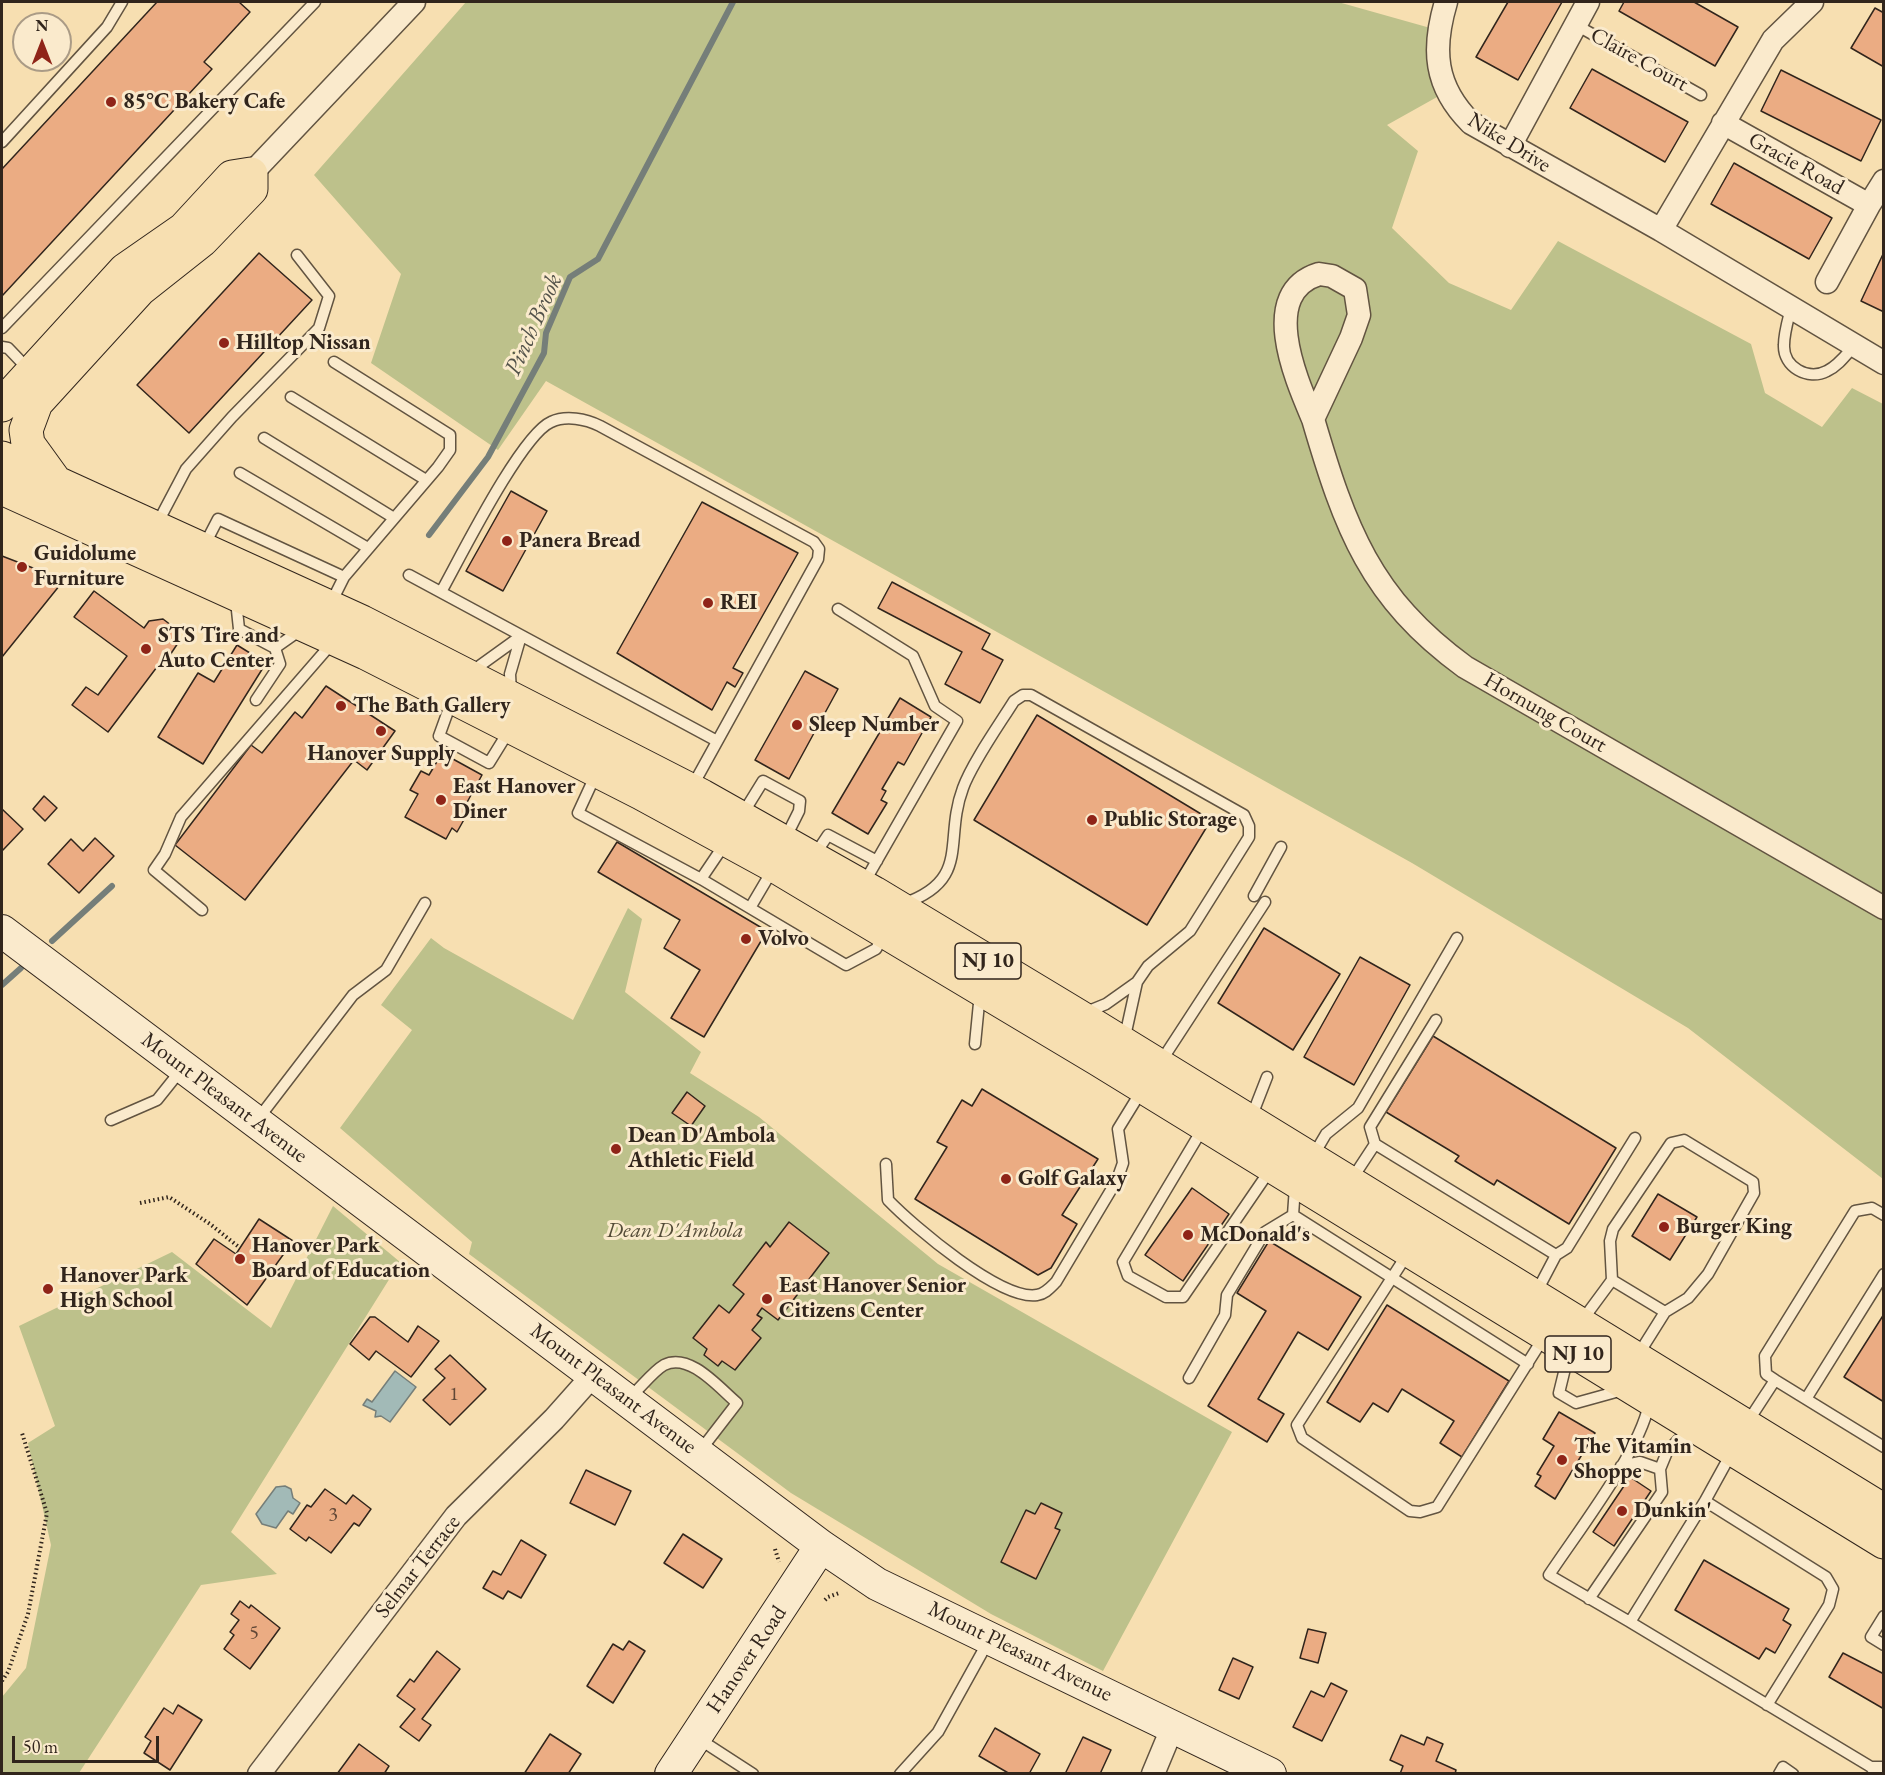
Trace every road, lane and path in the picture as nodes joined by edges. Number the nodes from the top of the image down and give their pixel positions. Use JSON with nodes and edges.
{"nodes":[{"id":1,"x":122,"y":2,"type":"edge"},
{"id":2,"x":315,"y":2,"type":"edge"},
{"id":3,"x":414,"y":2,"type":"edge"},
{"id":4,"x":1446,"y":2,"type":"edge"},
{"id":5,"x":1588,"y":2,"type":"edge"},
{"id":6,"x":1812,"y":2,"type":"edge"},
{"id":7,"x":1576,"y":25,"type":"junction"},
{"id":8,"x":1701,"y":95,"type":"dead end"},
{"id":9,"x":1723,"y":123,"type":"junction"},
{"id":10,"x":2,"y":142,"type":"edge"},
{"id":11,"x":1510,"y":146,"type":"junction"},
{"id":12,"x":251,"y":174,"type":"junction"},
{"id":13,"x":1884,"y":181,"type":"edge"},
{"id":14,"x":1869,"y":205,"type":"junction"},
{"id":15,"x":1660,"y":230,"type":"junction"},
{"id":16,"x":297,"y":255,"type":"dead end"},
{"id":17,"x":1827,"y":282,"type":"dead end"},
{"id":18,"x":1791,"y":308,"type":"junction"},
{"id":19,"x":2,"y":328,"type":"edge"},
{"id":20,"x":1854,"y":346,"type":"junction"},
{"id":21,"x":2,"y":347,"type":"edge"},
{"id":22,"x":334,"y":362,"type":"dead end"},
{"id":23,"x":1884,"y":363,"type":"edge"},
{"id":24,"x":15,"y":387,"type":"edge"},
{"id":25,"x":291,"y":397,"type":"dead end"},
{"id":26,"x":1313,"y":418,"type":"junction"},
{"id":27,"x":264,"y":438,"type":"dead end"},
{"id":28,"x":240,"y":473,"type":"dead end"},
{"id":29,"x":54,"y":480,"type":"junction"},
{"id":30,"x":426,"y":480,"type":"junction"},
{"id":31,"x":2,"y":483,"type":"edge"},
{"id":32,"x":394,"y":518,"type":"junction"},
{"id":33,"x":155,"y":527,"type":"junction"},
{"id":34,"x":368,"y":548,"type":"junction"},
{"id":35,"x":202,"y":549,"type":"junction"},
{"id":36,"x":409,"y":575,"type":"dead end"},
{"id":37,"x":344,"y":577,"type":"junction"},
{"id":38,"x":236,"y":592,"type":"junction"},
{"id":39,"x":441,"y":592,"type":"junction"},
{"id":40,"x":838,"y":609,"type":"dead end"},
{"id":41,"x":324,"y":624,"type":"junction"},
{"id":42,"x":521,"y":636,"type":"junction"},
{"id":43,"x":275,"y":648,"type":"junction"},
{"id":44,"x":460,"y":686,"type":"junction"},
{"id":45,"x":256,"y":700,"type":"dead end"},
{"id":46,"x":511,"y":712,"type":"junction"},
{"id":47,"x":717,"y":741,"type":"junction"},
{"id":48,"x":598,"y":771,"type":"junction"},
{"id":49,"x":690,"y":790,"type":"junction"},
{"id":50,"x":734,"y":829,"type":"junction"},
{"id":51,"x":1281,"y":847,"type":"dead end"},
{"id":52,"x":779,"y":854,"type":"junction"},
{"id":53,"x":869,"y":874,"type":"junction"},
{"id":54,"x":701,"y":879,"type":"junction"},
{"id":55,"x":1254,"y":896,"type":"dead end"},
{"id":56,"x":1265,"y":902,"type":"dead end"},
{"id":57,"x":425,"y":903,"type":"dead end"},
{"id":58,"x":750,"y":908,"type":"junction"},
{"id":59,"x":1884,"y":908,"type":"edge"},
{"id":60,"x":201,"y":910,"type":"dead end"},
{"id":61,"x":891,"y":919,"type":"junction"},
{"id":62,"x":2,"y":931,"type":"edge"},
{"id":63,"x":1457,"y":938,"type":"dead end"},
{"id":64,"x":1137,"y":982,"type":"junction"},
{"id":65,"x":981,"y":987,"type":"junction"},
{"id":66,"x":1078,"y":1016,"type":"junction"},
{"id":67,"x":1436,"y":1020,"type":"dead end"},
{"id":68,"x":975,"y":1044,"type":"dead end"},
{"id":69,"x":1124,"y":1044,"type":"junction"},
{"id":70,"x":183,"y":1067,"type":"junction"},
{"id":71,"x":1151,"y":1076,"type":"junction"},
{"id":72,"x":1267,"y":1077,"type":"dead end"},
{"id":73,"x":111,"y":1120,"type":"dead end"},
{"id":74,"x":256,"y":1122,"type":"junction"},
{"id":75,"x":1249,"y":1122,"type":"junction"},
{"id":76,"x":1205,"y":1125,"type":"junction"},
{"id":77,"x":1635,"y":1138,"type":"dead end"},
{"id":78,"x":1375,"y":1144,"type":"junction"},
{"id":79,"x":886,"y":1164,"type":"dead end"},
{"id":80,"x":1293,"y":1169,"type":"junction"},
{"id":81,"x":1350,"y":1183,"type":"junction"},
{"id":82,"x":140,"y":1203,"type":"dead end"},
{"id":83,"x":1293,"y":1215,"type":"junction"},
{"id":84,"x":1884,"y":1215,"type":"edge"},
{"id":85,"x":240,"y":1248,"type":"dead end"},
{"id":86,"x":1409,"y":1250,"type":"junction"},
{"id":87,"x":1556,"y":1255,"type":"junction"},
{"id":88,"x":1884,"y":1274,"type":"edge"},
{"id":89,"x":1392,"y":1280,"type":"junction"},
{"id":90,"x":1612,"y":1280,"type":"junction"},
{"id":91,"x":1534,"y":1296,"type":"junction"},
{"id":92,"x":1665,"y":1312,"type":"junction"},
{"id":93,"x":1565,"y":1336,"type":"junction"},
{"id":94,"x":1528,"y":1364,"type":"junction"},
{"id":95,"x":594,"y":1374,"type":"junction"},
{"id":96,"x":1189,"y":1378,"type":"dead end"},
{"id":97,"x":1774,"y":1380,"type":"junction"},
{"id":98,"x":1640,"y":1381,"type":"junction"},
{"id":99,"x":1806,"y":1399,"type":"junction"},
{"id":100,"x":627,"y":1400,"type":"junction"},
{"id":101,"x":1699,"y":1428,"type":"junction"},
{"id":102,"x":22,"y":1433,"type":"dead end"},
{"id":103,"x":1739,"y":1438,"type":"junction"},
{"id":104,"x":1884,"y":1447,"type":"edge"},
{"id":105,"x":698,"y":1454,"type":"junction"},
{"id":106,"x":1621,"y":1466,"type":"junction"},
{"id":107,"x":1660,"y":1469,"type":"junction"},
{"id":108,"x":1705,"y":1501,"type":"junction"},
{"id":109,"x":1884,"y":1511,"type":"edge"},
{"id":110,"x":1884,"y":1542,"type":"edge"},
{"id":111,"x":821,"y":1546,"type":"junction"},
{"id":112,"x":775,"y":1549,"type":"dead end"},
{"id":113,"x":779,"y":1571,"type":"dead end"},
{"id":114,"x":839,"y":1593,"type":"dead end"},
{"id":115,"x":1589,"y":1599,"type":"junction"},
{"id":116,"x":825,"y":1600,"type":"dead end"},
{"id":117,"x":1884,"y":1616,"type":"edge"},
{"id":118,"x":1630,"y":1622,"type":"junction"},
{"id":119,"x":990,"y":1638,"type":"junction"},
{"id":120,"x":1884,"y":1645,"type":"edge"},
{"id":121,"x":2,"y":1681,"type":"edge"},
{"id":122,"x":1767,"y":1706,"type":"junction"},
{"id":123,"x":1173,"y":1726,"type":"junction"},
{"id":124,"x":696,"y":1737,"type":"junction"},
{"id":125,"x":1884,"y":1767,"type":"edge"},
{"id":126,"x":1874,"y":1770,"type":"edge"},
{"id":127,"x":259,"y":1773,"type":"edge"},
{"id":128,"x":671,"y":1773,"type":"edge"},
{"id":129,"x":753,"y":1773,"type":"edge"},
{"id":130,"x":900,"y":1773,"type":"edge"},
{"id":131,"x":1153,"y":1773,"type":"edge"},
{"id":132,"x":1270,"y":1773,"type":"edge"},
{"id":133,"x":1779,"y":1773,"type":"edge"},
{"id":134,"x":1793,"y":1773,"type":"edge"}],
"edges":[{"from":1,"to":10,"type":"lane"},
{"from":2,"to":19,"type":"lane"},
{"from":3,"to":12,"type":"street"},
{"from":4,"to":11,"type":"street","name":"Nike Drive"},
{"from":5,"to":7,"type":"street","name":"Claire Court"},
{"from":6,"to":9,"type":"street"},
{"from":7,"to":8,"type":"lane","name":"Claire Court"},
{"from":7,"to":11,"type":"street","name":"Claire Court"},
{"from":9,"to":14,"type":"street","name":"Gracie Road"},
{"from":9,"to":15,"type":"street"},
{"from":11,"to":15,"type":"street","name":"Nike Drive"},
{"from":12,"to":24,"type":"main road"},
{"from":12,"to":29,"type":"main road"},
{"from":13,"to":14,"type":"street","name":"Gracie Road"},
{"from":14,"to":17,"type":"street","name":"Gracie Road"},
{"from":15,"to":18,"type":"street","name":"Nike Drive"},
{"from":16,"to":33,"type":"lane"},
{"from":18,"to":20,"type":"street","name":"Nike Drive"},
{"from":18,"to":20,"type":"lane"},
{"from":20,"to":23,"type":"street","name":"Nike Drive"},
{"from":21,"to":24,"type":"lane"},
{"from":22,"to":30,"type":"lane"},
{"from":25,"to":30,"type":"lane"},
{"from":26,"to":26,"type":"street","name":"Hornung Court"},
{"from":26,"to":59,"type":"street","name":"Hornung Court"},
{"from":27,"to":32,"type":"lane"},
{"from":28,"to":34,"type":"lane"},
{"from":29,"to":31,"type":"main road","number":"NJ 10"},
{"from":29,"to":33,"type":"main road","number":"NJ 10"},
{"from":30,"to":32,"type":"lane"},
{"from":31,"to":38,"type":"main road","number":"NJ 10"},
{"from":32,"to":34,"type":"lane"},
{"from":33,"to":35,"type":"main road","number":"NJ 10"},
{"from":34,"to":37,"type":"lane"},
{"from":35,"to":37,"type":"lane"},
{"from":35,"to":41,"type":"main road","number":"NJ 10"},
{"from":36,"to":39,"type":"lane"},
{"from":37,"to":41,"type":"lane"},
{"from":38,"to":41,"type":"main road","number":"NJ 10"},
{"from":38,"to":43,"type":"lane"},
{"from":39,"to":42,"type":"lane"},
{"from":39,"to":47,"type":"lane"},
{"from":40,"to":53,"type":"lane"},
{"from":41,"to":43,"type":"lane"},
{"from":41,"to":44,"type":"main road","number":"NJ 10"},
{"from":41,"to":60,"type":"lane"},
{"from":42,"to":44,"type":"lane"},
{"from":42,"to":46,"type":"lane"},
{"from":42,"to":47,"type":"lane"},
{"from":43,"to":45,"type":"lane"},
{"from":44,"to":46,"type":"main road","number":"NJ 10"},
{"from":46,"to":48,"type":"main road","number":"NJ 10"},
{"from":46,"to":49,"type":"main road","number":"NJ 10"},
{"from":47,"to":49,"type":"lane"},
{"from":48,"to":50,"type":"main road","number":"NJ 10"},
{"from":48,"to":54,"type":"lane"},
{"from":49,"to":50,"type":"main road","number":"NJ 10"},
{"from":50,"to":52,"type":"main road","number":"NJ 10"},
{"from":50,"to":52,"type":"lane"},
{"from":50,"to":54,"type":"lane"},
{"from":51,"to":55,"type":"lane"},
{"from":52,"to":53,"type":"main road","number":"NJ 10"},
{"from":52,"to":58,"type":"lane"},
{"from":52,"to":61,"type":"main road","number":"NJ 10"},
{"from":53,"to":61,"type":"main road","number":"NJ 10"},
{"from":54,"to":58,"type":"lane"},
{"from":56,"to":71,"type":"lane"},
{"from":57,"to":74,"type":"lane"},
{"from":58,"to":61,"type":"lane"},
{"from":61,"to":64,"type":"lane"},
{"from":61,"to":65,"type":"main road","number":"NJ 10"},
{"from":61,"to":66,"type":"main road","number":"NJ 10"},
{"from":62,"to":70,"type":"street","name":"Mount Pleasant Avenue"},
{"from":63,"to":80,"type":"lane"},
{"from":64,"to":66,"type":"lane"},
{"from":64,"to":69,"type":"lane"},
{"from":65,"to":68,"type":"lane"},
{"from":65,"to":71,"type":"main road","number":"NJ 10"},
{"from":66,"to":69,"type":"main road","number":"NJ 10"},
{"from":67,"to":78,"type":"lane"},
{"from":69,"to":71,"type":"main road","number":"NJ 10"},
{"from":70,"to":73,"type":"lane"},
{"from":70,"to":74,"type":"street","name":"Mount Pleasant Avenue"},
{"from":71,"to":75,"type":"main road","number":"NJ 10"},
{"from":71,"to":76,"type":"main road","number":"NJ 10"},
{"from":71,"to":79,"type":"lane"},
{"from":72,"to":75,"type":"lane"},
{"from":74,"to":95,"type":"street","name":"Mount Pleasant Avenue"},
{"from":75,"to":80,"type":"main road","number":"NJ 10"},
{"from":76,"to":80,"type":"main road","number":"NJ 10"},
{"from":76,"to":80,"type":"lane"},
{"from":77,"to":87,"type":"lane"},
{"from":78,"to":81,"type":"lane"},
{"from":78,"to":87,"type":"lane"},
{"from":80,"to":81,"type":"main road","number":"NJ 10"},
{"from":80,"to":83,"type":"lane"},
{"from":80,"to":86,"type":"main road","number":"NJ 10"},
{"from":81,"to":91,"type":"main road","number":"NJ 10"},
{"from":82,"to":85,"type":"path"},
{"from":83,"to":89,"type":"lane"},
{"from":83,"to":96,"type":"lane"},
{"from":84,"to":97,"type":"lane"},
{"from":86,"to":89,"type":"lane"},
{"from":86,"to":93,"type":"main road","number":"NJ 10"},
{"from":87,"to":91,"type":"lane"},
{"from":88,"to":99,"type":"lane"},
{"from":89,"to":94,"type":"lane"},
{"from":89,"to":94,"type":"lane"},
{"from":90,"to":92,"type":"lane"},
{"from":90,"to":92,"type":"lane"},
{"from":90,"to":93,"type":"lane"},
{"from":91,"to":93,"type":"main road","number":"NJ 10"},
{"from":92,"to":98,"type":"lane"},
{"from":93,"to":94,"type":"lane"},
{"from":93,"to":98,"type":"main road","number":"NJ 10"},
{"from":93,"to":98,"type":"lane"},
{"from":95,"to":100,"type":"street","name":"Mount Pleasant Avenue"},
{"from":95,"to":127,"type":"street","name":"Selmar Terrace"},
{"from":97,"to":99,"type":"lane"},
{"from":97,"to":103,"type":"lane"},
{"from":98,"to":101,"type":"main road","number":"NJ 10"},
{"from":98,"to":103,"type":"main road","number":"NJ 10"},
{"from":98,"to":106,"type":"lane"},
{"from":99,"to":104,"type":"lane"},
{"from":100,"to":105,"type":"street","name":"Mount Pleasant Avenue"},
{"from":100,"to":105,"type":"lane"},
{"from":101,"to":103,"type":"main road","number":"NJ 10"},
{"from":101,"to":107,"type":"lane"},
{"from":102,"to":121,"type":"path"},
{"from":103,"to":108,"type":"lane"},
{"from":103,"to":109,"type":"main road","number":"NJ 10"},
{"from":103,"to":110,"type":"main road","number":"NJ 10"},
{"from":105,"to":111,"type":"street","name":"Mount Pleasant Avenue"},
{"from":106,"to":107,"type":"lane"},
{"from":106,"to":115,"type":"lane"},
{"from":107,"to":115,"type":"lane"},
{"from":108,"to":118,"type":"lane"},
{"from":108,"to":122,"type":"lane"},
{"from":111,"to":119,"type":"street","name":"Mount Pleasant Avenue"},
{"from":111,"to":124,"type":"street","name":"Hanover Road"},
{"from":112,"to":113,"type":"path"},
{"from":114,"to":116,"type":"path"},
{"from":115,"to":118,"type":"lane"},
{"from":117,"to":120,"type":"lane"},
{"from":118,"to":122,"type":"lane"},
{"from":119,"to":123,"type":"street","name":"Mount Pleasant Avenue"},
{"from":119,"to":130,"type":"lane"},
{"from":122,"to":126,"type":"lane"},
{"from":123,"to":131,"type":"street"},
{"from":123,"to":132,"type":"street","name":"Mount Pleasant Avenue"},
{"from":124,"to":128,"type":"street","name":"Hanover Road"},
{"from":124,"to":129,"type":"lane"},
{"from":125,"to":126,"type":"lane"},
{"from":133,"to":134,"type":"lane"}]}
